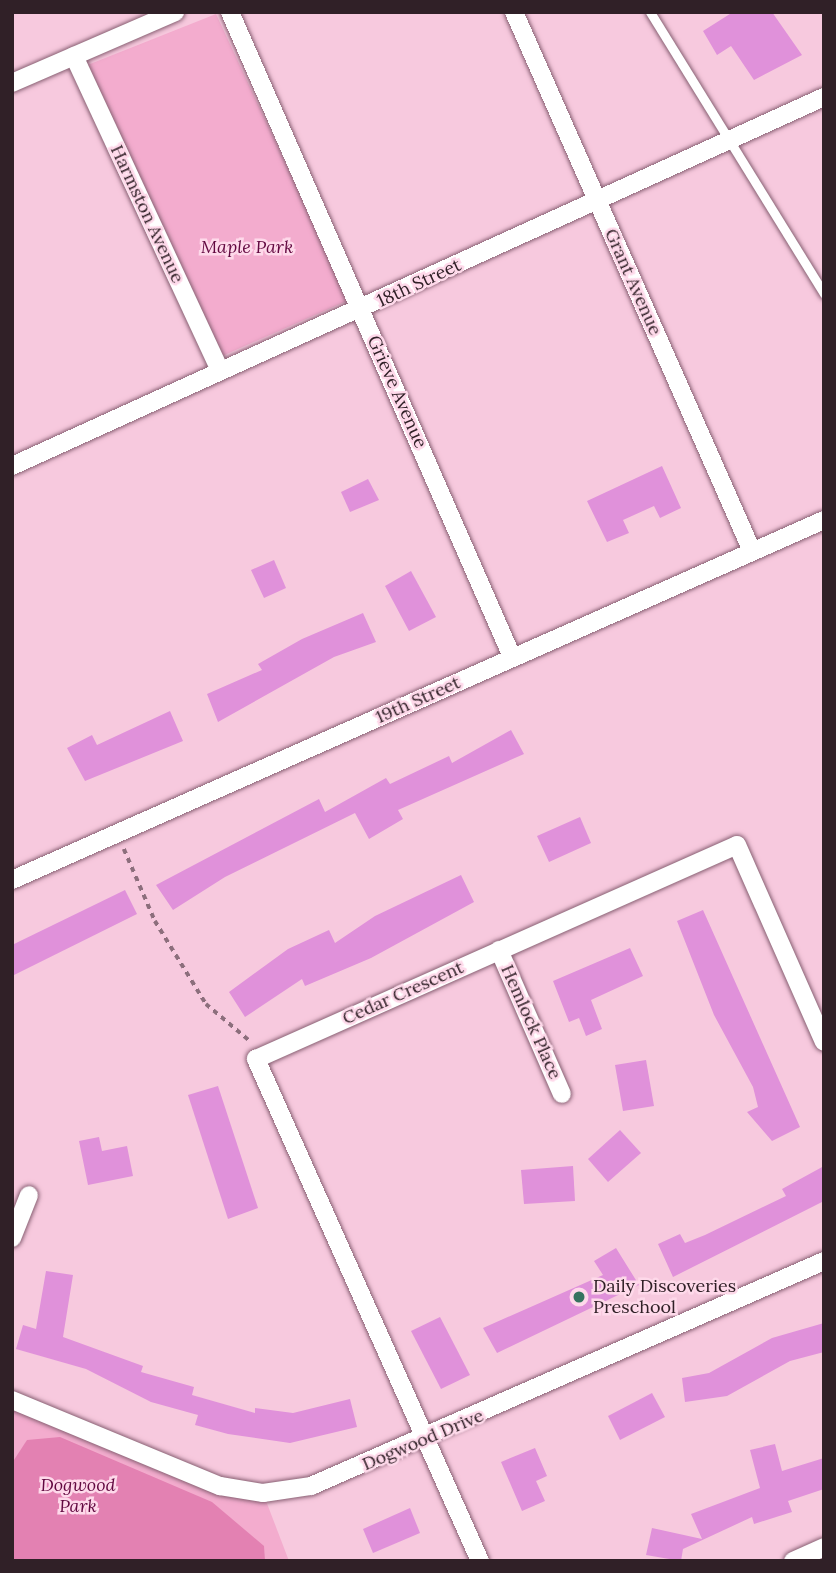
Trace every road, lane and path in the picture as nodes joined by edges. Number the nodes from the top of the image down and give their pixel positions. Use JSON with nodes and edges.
{"nodes":[{"id":1,"x":174,"y":12,"type":"edge"},
{"id":2,"x":230,"y":12,"type":"edge"},
{"id":3,"x":514,"y":12,"type":"edge"},
{"id":4,"x":650,"y":12,"type":"edge"},
{"id":5,"x":74,"y":56,"type":"junction"},
{"id":6,"x":12,"y":83,"type":"edge"},
{"id":7,"x":824,"y":97,"type":"edge"},
{"id":8,"x":727,"y":141,"type":"junction"},
{"id":9,"x":597,"y":201,"type":"junction"},
{"id":10,"x":824,"y":294,"type":"edge"},
{"id":11,"x":361,"y":310,"type":"junction"},
{"id":12,"x":220,"y":371,"type":"junction"},
{"id":13,"x":12,"y":466,"type":"edge"},
{"id":14,"x":824,"y":520,"type":"edge"},
{"id":15,"x":752,"y":551,"type":"junction"},
{"id":16,"x":512,"y":657,"type":"junction"},
{"id":17,"x":118,"y":835,"type":"junction"},
{"id":18,"x":12,"y":880,"type":"edge"},
{"id":19,"x":499,"y":950,"type":"junction"},
{"id":20,"x":824,"y":1042,"type":"edge"},
{"id":21,"x":271,"y":1052,"type":"junction"},
{"id":22,"x":562,"y":1094,"type":"dead end"},
{"id":23,"x":29,"y":1195,"type":"dead end"},
{"id":24,"x":12,"y":1238,"type":"edge"},
{"id":25,"x":824,"y":1261,"type":"edge"},
{"id":26,"x":12,"y":1400,"type":"edge"},
{"id":27,"x":429,"y":1439,"type":"junction"},
{"id":28,"x":824,"y":1547,"type":"edge"},
{"id":29,"x":480,"y":1561,"type":"edge"},
{"id":30,"x":793,"y":1561,"type":"edge"}],
"edges":[{"from":1,"to":5,"type":"street"},
{"from":2,"to":11,"type":"street","name":"Grieve Avenue"},
{"from":3,"to":9,"type":"street","name":"Grant Avenue"},
{"from":4,"to":8,"type":"lane"},
{"from":5,"to":6,"type":"street"},
{"from":5,"to":12,"type":"street","name":"Harmston Avenue"},
{"from":7,"to":8,"type":"street","name":"18th Street"},
{"from":8,"to":9,"type":"street","name":"18th Street"},
{"from":8,"to":10,"type":"lane"},
{"from":9,"to":11,"type":"street","name":"18th Street"},
{"from":9,"to":15,"type":"street","name":"Grant Avenue"},
{"from":11,"to":12,"type":"street","name":"18th Street"},
{"from":11,"to":16,"type":"street","name":"Grieve Avenue"},
{"from":12,"to":13,"type":"street","name":"18th Street"},
{"from":14,"to":15,"type":"street","name":"19th Street"},
{"from":15,"to":16,"type":"street","name":"19th Street"},
{"from":16,"to":17,"type":"street","name":"19th Street"},
{"from":17,"to":18,"type":"street","name":"19th Street"},
{"from":17,"to":21,"type":"path"},
{"from":19,"to":20,"type":"street","name":"Cedar Crescent"},
{"from":19,"to":21,"type":"street","name":"Cedar Crescent"},
{"from":19,"to":22,"type":"street","name":"Hemlock Place"},
{"from":21,"to":27,"type":"street"},
{"from":23,"to":24,"type":"street"},
{"from":25,"to":27,"type":"street","name":"Dogwood Drive"},
{"from":26,"to":27,"type":"street","name":"Dogwood Drive"},
{"from":27,"to":29,"type":"street"},
{"from":28,"to":30,"type":"street"}]}
